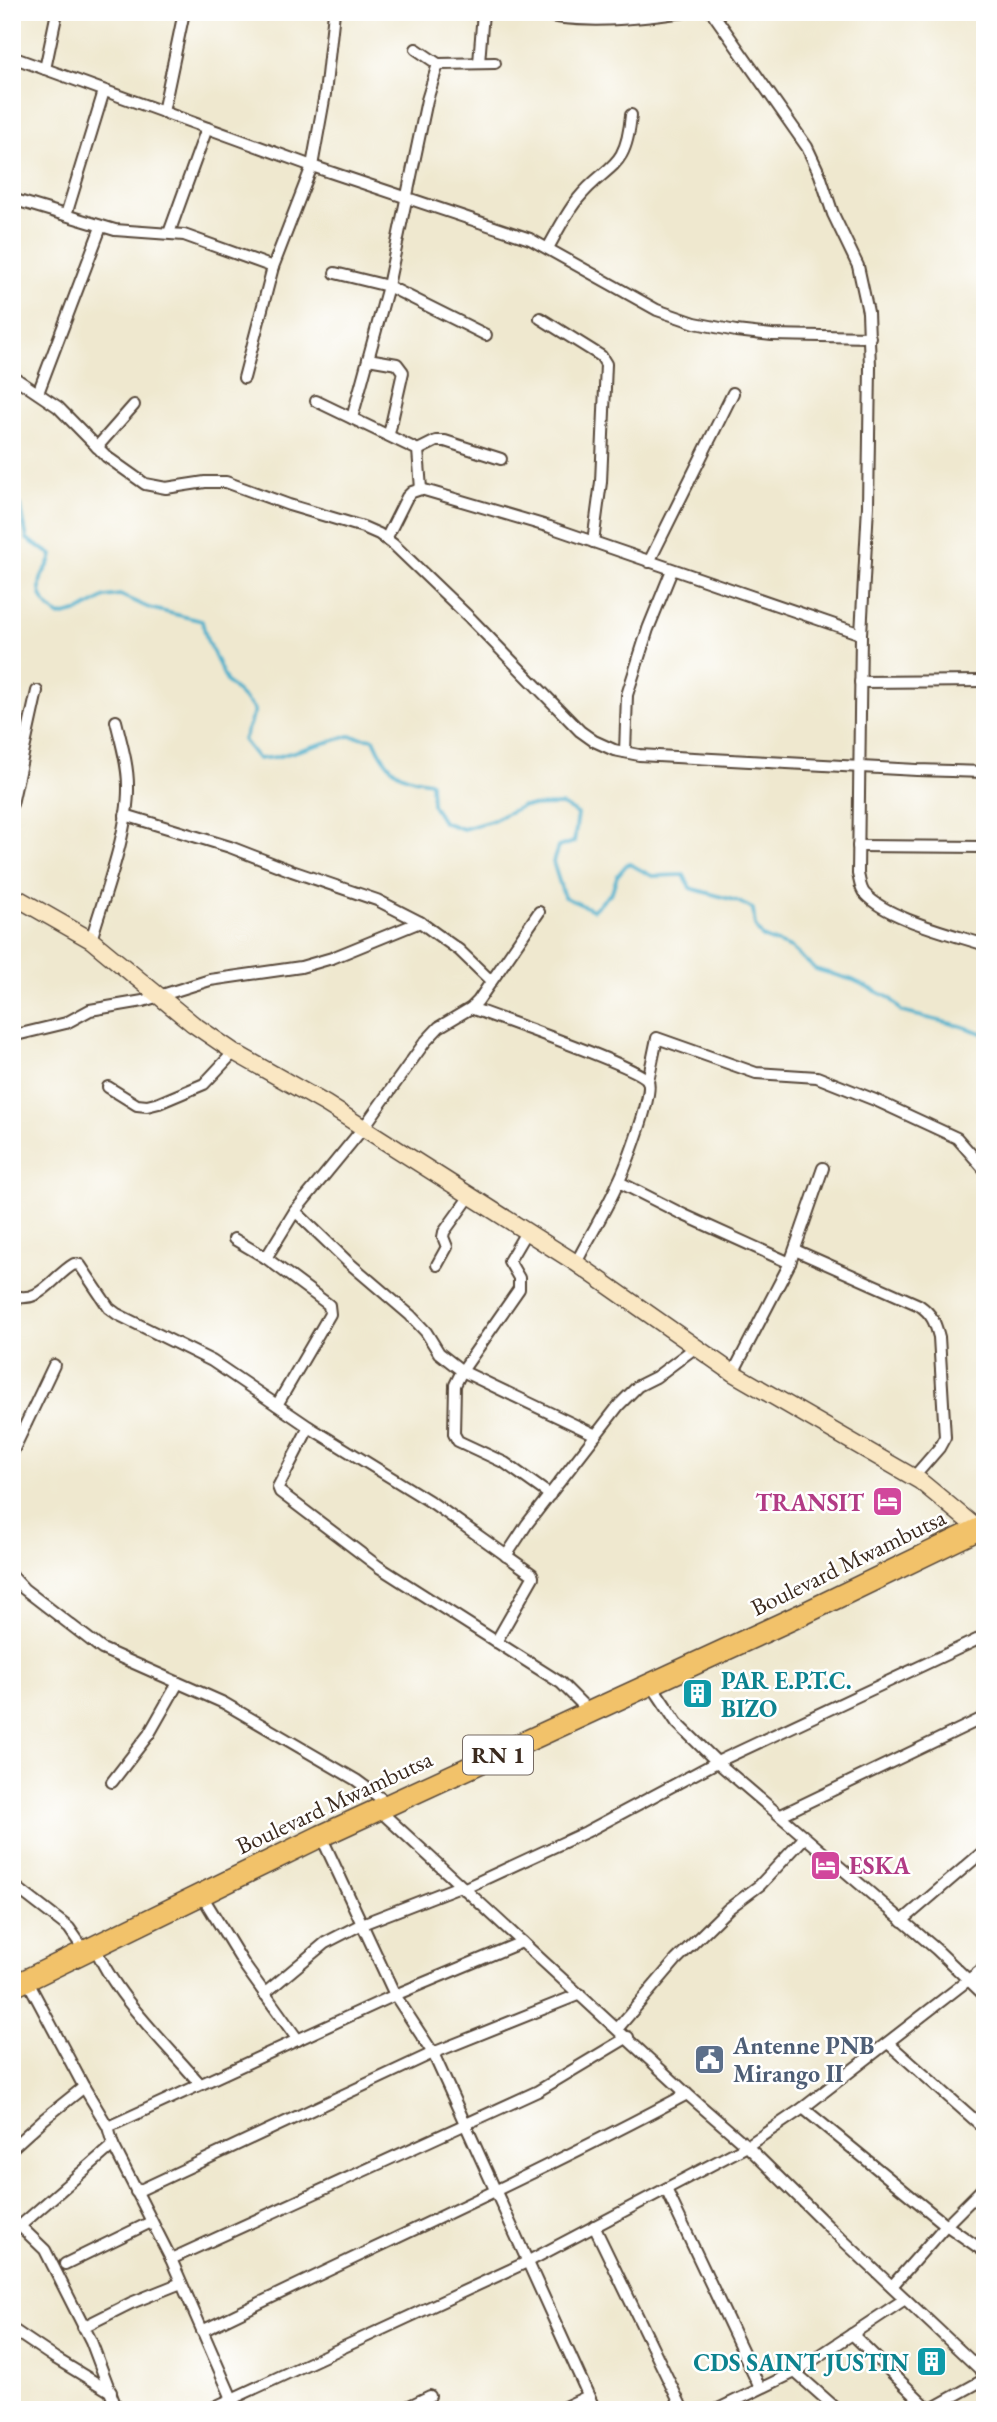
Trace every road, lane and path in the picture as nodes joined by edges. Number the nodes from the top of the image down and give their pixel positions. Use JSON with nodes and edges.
{"nodes":[{"id":1,"x":57,"y":12,"type":"edge"},
{"id":2,"x":184,"y":12,"type":"edge"},
{"id":3,"x":334,"y":12,"type":"edge"},
{"id":4,"x":483,"y":12,"type":"edge"},
{"id":5,"x":530,"y":12,"type":"edge"},
{"id":6,"x":684,"y":12,"type":"edge"},
{"id":7,"x":712,"y":12,"type":"edge"},
{"id":8,"x":416,"y":49,"type":"dead end"},
{"id":9,"x":13,"y":59,"type":"edge"},
{"id":10,"x":479,"y":63,"type":"junction"},
{"id":11,"x":495,"y":63,"type":"dead end"},
{"id":12,"x":438,"y":64,"type":"junction"},
{"id":13,"x":46,"y":69,"type":"junction"},
{"id":14,"x":104,"y":91,"type":"junction"},
{"id":15,"x":163,"y":112,"type":"junction"},
{"id":16,"x":631,"y":115,"type":"dead end"},
{"id":17,"x":207,"y":128,"type":"junction"},
{"id":18,"x":312,"y":166,"type":"junction"},
{"id":19,"x":408,"y":197,"type":"junction"},
{"id":20,"x":12,"y":199,"type":"edge"},
{"id":21,"x":66,"y":215,"type":"junction"},
{"id":22,"x":102,"y":227,"type":"junction"},
{"id":23,"x":169,"y":233,"type":"junction"},
{"id":24,"x":548,"y":248,"type":"junction"},
{"id":25,"x":272,"y":267,"type":"junction"},
{"id":26,"x":335,"y":273,"type":"dead end"},
{"id":27,"x":388,"y":286,"type":"junction"},
{"id":28,"x":540,"y":318,"type":"dead end"},
{"id":29,"x":486,"y":335,"type":"dead end"},
{"id":30,"x":870,"y":337,"type":"junction"},
{"id":31,"x":368,"y":359,"type":"junction"},
{"id":32,"x":12,"y":376,"type":"edge"},
{"id":33,"x":244,"y":378,"type":"dead end"},
{"id":34,"x":38,"y":393,"type":"junction"},
{"id":35,"x":733,"y":393,"type":"dead end"},
{"id":36,"x":316,"y":401,"type":"dead end"},
{"id":37,"x":134,"y":405,"type":"dead end"},
{"id":38,"x":352,"y":418,"type":"junction"},
{"id":39,"x":389,"y":435,"type":"junction"},
{"id":40,"x":97,"y":447,"type":"junction"},
{"id":41,"x":418,"y":450,"type":"junction"},
{"id":42,"x":501,"y":459,"type":"dead end"},
{"id":43,"x":421,"y":489,"type":"junction"},
{"id":44,"x":386,"y":539,"type":"junction"},
{"id":45,"x":593,"y":542,"type":"junction"},
{"id":46,"x":649,"y":562,"type":"junction"},
{"id":47,"x":672,"y":570,"type":"junction"},
{"id":48,"x":861,"y":634,"type":"junction"},
{"id":49,"x":985,"y":681,"type":"edge"},
{"id":50,"x":860,"y":682,"type":"junction"},
{"id":51,"x":37,"y":691,"type":"dead end"},
{"id":52,"x":116,"y":721,"type":"dead end"},
{"id":53,"x":625,"y":752,"type":"junction"},
{"id":54,"x":860,"y":766,"type":"junction"},
{"id":55,"x":985,"y":772,"type":"edge"},
{"id":56,"x":12,"y":804,"type":"edge"},
{"id":57,"x":125,"y":815,"type":"junction"},
{"id":58,"x":859,"y":846,"type":"junction"},
{"id":59,"x":985,"y":847,"type":"edge"},
{"id":60,"x":13,"y":897,"type":"edge"},
{"id":61,"x":539,"y":912,"type":"dead end"},
{"id":62,"x":420,"y":922,"type":"junction"},
{"id":63,"x":91,"y":940,"type":"junction"},
{"id":64,"x":985,"y":945,"type":"edge"},
{"id":65,"x":491,"y":981,"type":"junction"},
{"id":66,"x":158,"y":996,"type":"junction"},
{"id":67,"x":471,"y":1008,"type":"junction"},
{"id":68,"x":12,"y":1036,"type":"edge"},
{"id":69,"x":234,"y":1052,"type":"junction"},
{"id":70,"x":648,"y":1081,"type":"junction"},
{"id":71,"x":108,"y":1087,"type":"dead end"},
{"id":72,"x":364,"y":1127,"type":"junction"},
{"id":73,"x":824,"y":1168,"type":"dead end"},
{"id":74,"x":985,"y":1170,"type":"edge"},
{"id":75,"x":619,"y":1182,"type":"junction"},
{"id":76,"x":470,"y":1196,"type":"junction"},
{"id":77,"x":295,"y":1211,"type":"junction"},
{"id":78,"x":526,"y":1232,"type":"junction"},
{"id":79,"x":234,"y":1239,"type":"dead end"},
{"id":80,"x":795,"y":1250,"type":"junction"},
{"id":81,"x":266,"y":1258,"type":"junction"},
{"id":82,"x":576,"y":1263,"type":"junction"},
{"id":83,"x":790,"y":1263,"type":"junction"},
{"id":84,"x":437,"y":1265,"type":"dead end"},
{"id":85,"x":12,"y":1295,"type":"edge"},
{"id":86,"x":696,"y":1347,"type":"junction"},
{"id":87,"x":54,"y":1365,"type":"dead end"},
{"id":88,"x":461,"y":1371,"type":"junction"},
{"id":89,"x":733,"y":1373,"type":"junction"},
{"id":90,"x":277,"y":1405,"type":"junction"},
{"id":91,"x":309,"y":1427,"type":"junction"},
{"id":92,"x":596,"y":1435,"type":"junction"},
{"id":93,"x":12,"y":1453,"type":"edge"},
{"id":94,"x":914,"y":1478,"type":"junction"},
{"id":95,"x":550,"y":1495,"type":"junction"},
{"id":96,"x":981,"y":1527,"type":"edge"},
{"id":97,"x":506,"y":1556,"type":"junction"},
{"id":98,"x":12,"y":1576,"type":"edge"},
{"id":99,"x":985,"y":1636,"type":"edge"},
{"id":100,"x":496,"y":1642,"type":"junction"},
{"id":101,"x":178,"y":1683,"type":"junction"},
{"id":102,"x":651,"y":1684,"type":"junction"},
{"id":103,"x":590,"y":1712,"type":"junction"},
{"id":104,"x":985,"y":1717,"type":"edge"},
{"id":105,"x":717,"y":1762,"type":"junction"},
{"id":106,"x":112,"y":1782,"type":"dead end"},
{"id":107,"x":384,"y":1807,"type":"junction"},
{"id":108,"x":781,"y":1815,"type":"junction"},
{"id":109,"x":321,"y":1836,"type":"junction"},
{"id":110,"x":804,"y":1838,"type":"junction"},
{"id":111,"x":985,"y":1850,"type":"edge"},
{"id":112,"x":12,"y":1884,"type":"edge"},
{"id":113,"x":462,"y":1888,"type":"junction"},
{"id":114,"x":201,"y":1894,"type":"junction"},
{"id":115,"x":902,"y":1921,"type":"junction"},
{"id":116,"x":362,"y":1924,"type":"junction"},
{"id":117,"x":522,"y":1942,"type":"junction"},
{"id":118,"x":90,"y":1949,"type":"junction"},
{"id":119,"x":985,"y":1967,"type":"edge"},
{"id":120,"x":965,"y":1980,"type":"junction"},
{"id":121,"x":20,"y":1983,"type":"edge"},
{"id":122,"x":264,"y":1994,"type":"junction"},
{"id":123,"x":580,"y":1994,"type":"junction"},
{"id":124,"x":395,"y":1995,"type":"junction"},
{"id":125,"x":985,"y":1996,"type":"edge"},
{"id":126,"x":618,"y":2028,"type":"junction"},
{"id":127,"x":628,"y":2037,"type":"junction"},
{"id":128,"x":298,"y":2040,"type":"junction"},
{"id":129,"x":888,"y":2043,"type":"junction"},
{"id":130,"x":433,"y":2053,"type":"junction"},
{"id":131,"x":200,"y":2084,"type":"junction"},
{"id":132,"x":84,"y":2087,"type":"junction"},
{"id":133,"x":687,"y":2094,"type":"junction"},
{"id":134,"x":803,"y":2108,"type":"junction"},
{"id":135,"x":467,"y":2125,"type":"junction"},
{"id":136,"x":108,"y":2127,"type":"junction"},
{"id":137,"x":985,"y":2129,"type":"edge"},
{"id":138,"x":113,"y":2145,"type":"junction"},
{"id":139,"x":747,"y":2146,"type":"junction"},
{"id":140,"x":12,"y":2148,"type":"edge"},
{"id":141,"x":985,"y":2186,"type":"edge"},
{"id":142,"x":666,"y":2189,"type":"junction"},
{"id":143,"x":497,"y":2190,"type":"junction"},
{"id":144,"x":136,"y":2192,"type":"junction"},
{"id":145,"x":152,"y":2222,"type":"junction"},
{"id":146,"x":16,"y":2224,"type":"edge"},
{"id":147,"x":946,"y":2225,"type":"junction"},
{"id":148,"x":594,"y":2226,"type":"junction"},
{"id":149,"x":985,"y":2252,"type":"edge"},
{"id":150,"x":171,"y":2259,"type":"junction"},
{"id":151,"x":527,"y":2262,"type":"junction"},
{"id":152,"x":65,"y":2264,"type":"dead end"},
{"id":153,"x":181,"y":2283,"type":"junction"},
{"id":154,"x":892,"y":2286,"type":"junction"},
{"id":155,"x":905,"y":2299,"type":"junction"},
{"id":156,"x":83,"y":2327,"type":"junction"},
{"id":157,"x":12,"y":2329,"type":"edge"},
{"id":158,"x":202,"y":2331,"type":"junction"},
{"id":159,"x":852,"y":2334,"type":"junction"},
{"id":160,"x":795,"y":2372,"type":"junction"},
{"id":161,"x":985,"y":2377,"type":"edge"},
{"id":162,"x":760,"y":2388,"type":"junction"},
{"id":163,"x":111,"y":2392,"type":"junction"},
{"id":164,"x":430,"y":2396,"type":"dead end"},
{"id":165,"x":588,"y":2396,"type":"junction"},
{"id":166,"x":234,"y":2405,"type":"edge"},
{"id":167,"x":117,"y":2410,"type":"edge"},
{"id":168,"x":208,"y":2410,"type":"edge"},
{"id":169,"x":401,"y":2410,"type":"edge"},
{"id":170,"x":558,"y":2410,"type":"edge"},
{"id":171,"x":595,"y":2410,"type":"edge"},
{"id":172,"x":683,"y":2410,"type":"edge"},
{"id":173,"x":716,"y":2410,"type":"edge"},
{"id":174,"x":838,"y":2410,"type":"edge"},
{"id":175,"x":930,"y":2410,"type":"edge"}],
"edges":[{"from":1,"to":13,"type":"street"},
{"from":2,"to":15,"type":"street"},
{"from":3,"to":18,"type":"street"},
{"from":4,"to":10,"type":"street"},
{"from":5,"to":6,"type":"street"},
{"from":7,"to":30,"type":"street"},
{"from":8,"to":12,"type":"street"},
{"from":9,"to":13,"type":"street"},
{"from":10,"to":11,"type":"street"},
{"from":10,"to":12,"type":"street"},
{"from":12,"to":19,"type":"street"},
{"from":13,"to":14,"type":"street"},
{"from":14,"to":15,"type":"street"},
{"from":14,"to":21,"type":"street"},
{"from":15,"to":17,"type":"street"},
{"from":16,"to":24,"type":"street"},
{"from":17,"to":18,"type":"street"},
{"from":17,"to":23,"type":"street"},
{"from":18,"to":19,"type":"street"},
{"from":18,"to":25,"type":"street"},
{"from":19,"to":24,"type":"street"},
{"from":19,"to":27,"type":"street"},
{"from":20,"to":21,"type":"street"},
{"from":21,"to":22,"type":"street"},
{"from":22,"to":23,"type":"street"},
{"from":22,"to":34,"type":"street"},
{"from":23,"to":25,"type":"street"},
{"from":24,"to":30,"type":"street"},
{"from":25,"to":33,"type":"street"},
{"from":26,"to":27,"type":"street"},
{"from":27,"to":29,"type":"street"},
{"from":27,"to":31,"type":"street"},
{"from":28,"to":45,"type":"street"},
{"from":30,"to":48,"type":"street"},
{"from":31,"to":38,"type":"street"},
{"from":31,"to":39,"type":"street"},
{"from":32,"to":34,"type":"street"},
{"from":34,"to":40,"type":"street"},
{"from":35,"to":46,"type":"street"},
{"from":36,"to":38,"type":"street"},
{"from":37,"to":40,"type":"street"},
{"from":38,"to":39,"type":"street"},
{"from":39,"to":41,"type":"street"},
{"from":40,"to":44,"type":"street"},
{"from":41,"to":42,"type":"street"},
{"from":41,"to":43,"type":"street"},
{"from":43,"to":44,"type":"street"},
{"from":43,"to":45,"type":"street"},
{"from":44,"to":53,"type":"street"},
{"from":45,"to":46,"type":"street"},
{"from":46,"to":47,"type":"street"},
{"from":47,"to":48,"type":"street"},
{"from":47,"to":53,"type":"street"},
{"from":48,"to":50,"type":"street"},
{"from":49,"to":50,"type":"street"},
{"from":50,"to":54,"type":"street"},
{"from":51,"to":56,"type":"street"},
{"from":52,"to":57,"type":"street"},
{"from":53,"to":54,"type":"street"},
{"from":54,"to":55,"type":"street"},
{"from":54,"to":58,"type":"street"},
{"from":57,"to":62,"type":"street"},
{"from":57,"to":63,"type":"street"},
{"from":58,"to":59,"type":"street"},
{"from":58,"to":64,"type":"street"},
{"from":60,"to":63,"type":"street"},
{"from":61,"to":65,"type":"street"},
{"from":62,"to":65,"type":"street"},
{"from":62,"to":66,"type":"street"},
{"from":63,"to":66,"type":"street"},
{"from":65,"to":67,"type":"street"},
{"from":66,"to":68,"type":"street"},
{"from":66,"to":69,"type":"street"},
{"from":67,"to":70,"type":"street"},
{"from":67,"to":72,"type":"street"},
{"from":69,"to":71,"type":"street"},
{"from":69,"to":72,"type":"street"},
{"from":70,"to":74,"type":"street"},
{"from":70,"to":75,"type":"street"},
{"from":72,"to":76,"type":"street"},
{"from":72,"to":77,"type":"street"},
{"from":73,"to":80,"type":"street"},
{"from":75,"to":82,"type":"street"},
{"from":75,"to":83,"type":"street"},
{"from":76,"to":78,"type":"street"},
{"from":76,"to":84,"type":"street"},
{"from":77,"to":81,"type":"street"},
{"from":77,"to":88,"type":"street"},
{"from":78,"to":82,"type":"street"},
{"from":78,"to":88,"type":"street"},
{"from":79,"to":81,"type":"street"},
{"from":80,"to":83,"type":"street"},
{"from":80,"to":94,"type":"street"},
{"from":81,"to":90,"type":"street"},
{"from":82,"to":86,"type":"street"},
{"from":83,"to":89,"type":"street"},
{"from":85,"to":90,"type":"street"},
{"from":86,"to":89,"type":"street"},
{"from":86,"to":92,"type":"street"},
{"from":87,"to":93,"type":"street"},
{"from":88,"to":92,"type":"street"},
{"from":88,"to":95,"type":"street"},
{"from":89,"to":94,"type":"street"},
{"from":90,"to":91,"type":"street"},
{"from":91,"to":97,"type":"street"},
{"from":91,"to":100,"type":"street"},
{"from":92,"to":95,"type":"street"},
{"from":94,"to":96,"type":"street"},
{"from":95,"to":97,"type":"street"},
{"from":96,"to":102,"type":"highway","name":"Boulevard Mwambutsa","number":"RN 1"},
{"from":97,"to":100,"type":"street"},
{"from":98,"to":101,"type":"street"},
{"from":99,"to":105,"type":"street"},
{"from":100,"to":103,"type":"street"},
{"from":101,"to":106,"type":"street"},
{"from":101,"to":107,"type":"street"},
{"from":102,"to":103,"type":"highway","name":"Boulevard Mwambutsa","number":"RN 1"},
{"from":102,"to":105,"type":"street"},
{"from":103,"to":107,"type":"highway","name":"Boulevard Mwambutsa","number":"RN 1"},
{"from":104,"to":108,"type":"street"},
{"from":105,"to":108,"type":"street"},
{"from":105,"to":113,"type":"street"},
{"from":107,"to":109,"type":"highway","name":"Boulevard Mwambutsa","number":"RN 1"},
{"from":107,"to":113,"type":"street"},
{"from":108,"to":110,"type":"street"},
{"from":109,"to":114,"type":"highway","name":"Boulevard Mwambutsa","number":"RN 1"},
{"from":109,"to":116,"type":"street"},
{"from":110,"to":115,"type":"street"},
{"from":110,"to":126,"type":"street"},
{"from":111,"to":115,"type":"street"},
{"from":112,"to":118,"type":"street"},
{"from":113,"to":116,"type":"street"},
{"from":113,"to":117,"type":"street"},
{"from":114,"to":118,"type":"highway","name":"Boulevard Mwambutsa","number":"RN 1"},
{"from":114,"to":122,"type":"street"},
{"from":115,"to":120,"type":"street"},
{"from":116,"to":122,"type":"street"},
{"from":116,"to":124,"type":"street"},
{"from":117,"to":123,"type":"street"},
{"from":117,"to":124,"type":"street"},
{"from":118,"to":121,"type":"highway","name":"Boulevard Mwambutsa","number":"RN 1"},
{"from":118,"to":131,"type":"street"},
{"from":119,"to":120,"type":"street"},
{"from":120,"to":125,"type":"street"},
{"from":120,"to":129,"type":"street"},
{"from":121,"to":132,"type":"street"},
{"from":122,"to":128,"type":"street"},
{"from":123,"to":126,"type":"street"},
{"from":123,"to":130,"type":"street"},
{"from":124,"to":128,"type":"street"},
{"from":124,"to":130,"type":"street"},
{"from":126,"to":127,"type":"street"},
{"from":127,"to":133,"type":"street"},
{"from":127,"to":135,"type":"street"},
{"from":128,"to":131,"type":"street"},
{"from":129,"to":134,"type":"street"},
{"from":129,"to":137,"type":"street"},
{"from":130,"to":135,"type":"street"},
{"from":130,"to":144,"type":"street"},
{"from":131,"to":136,"type":"street"},
{"from":132,"to":136,"type":"street"},
{"from":132,"to":140,"type":"street"},
{"from":133,"to":139,"type":"street"},
{"from":133,"to":143,"type":"street"},
{"from":134,"to":139,"type":"street"},
{"from":134,"to":147,"type":"street"},
{"from":135,"to":143,"type":"street"},
{"from":135,"to":150,"type":"street"},
{"from":136,"to":138,"type":"street"},
{"from":138,"to":144,"type":"street"},
{"from":138,"to":146,"type":"street"},
{"from":139,"to":142,"type":"street"},
{"from":139,"to":154,"type":"street"},
{"from":141,"to":147,"type":"street"},
{"from":142,"to":148,"type":"street"},
{"from":142,"to":162,"type":"street"},
{"from":143,"to":151,"type":"street"},
{"from":143,"to":158,"type":"street"},
{"from":144,"to":145,"type":"street"},
{"from":145,"to":150,"type":"street"},
{"from":145,"to":152,"type":"street"},
{"from":146,"to":156,"type":"street"},
{"from":147,"to":149,"type":"street"},
{"from":147,"to":154,"type":"street"},
{"from":148,"to":151,"type":"street"},
{"from":148,"to":172,"type":"street"},
{"from":150,"to":153,"type":"street"},
{"from":151,"to":165,"type":"street"},
{"from":151,"to":166,"type":"street"},
{"from":153,"to":156,"type":"street"},
{"from":153,"to":158,"type":"street"},
{"from":154,"to":155,"type":"street"},
{"from":155,"to":159,"type":"street"},
{"from":155,"to":161,"type":"street"},
{"from":156,"to":163,"type":"street"},
{"from":157,"to":163,"type":"street"},
{"from":158,"to":166,"type":"street"},
{"from":159,"to":160,"type":"street"},
{"from":159,"to":175,"type":"street"},
{"from":160,"to":162,"type":"street"},
{"from":160,"to":174,"type":"street"},
{"from":161,"to":175,"type":"street"},
{"from":162,"to":173,"type":"street"},
{"from":163,"to":167,"type":"street"},
{"from":164,"to":169,"type":"street"},
{"from":165,"to":170,"type":"street"},
{"from":165,"to":171,"type":"street"},
{"from":166,"to":168,"type":"street"}]}
